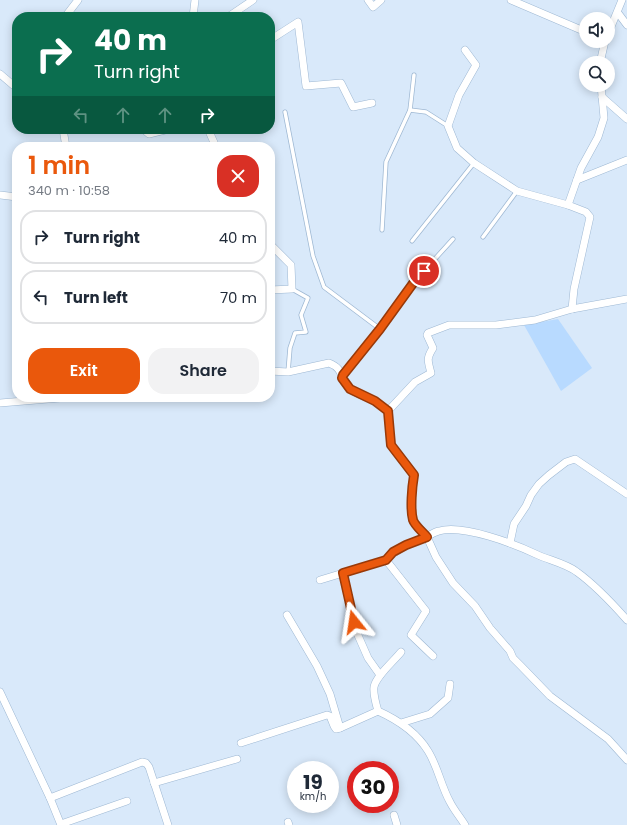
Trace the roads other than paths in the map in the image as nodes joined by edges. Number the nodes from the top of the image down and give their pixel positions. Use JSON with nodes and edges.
{"nodes":[{"id":1,"x":78,"y":0,"type":"edge"},
{"id":2,"x":195,"y":0,"type":"edge"},
{"id":3,"x":253,"y":0,"type":"edge"},
{"id":4,"x":368,"y":0,"type":"edge"},
{"id":5,"x":381,"y":0,"type":"edge"},
{"id":6,"x":511,"y":0,"type":"edge"},
{"id":7,"x":622,"y":0,"type":"edge"},
{"id":8,"x":69,"y":12,"type":"edge"},
{"id":9,"x":194,"y":12,"type":"edge"},
{"id":10,"x":235,"y":12,"type":"edge"},
{"id":11,"x":618,"y":12,"type":"junction"},
{"id":12,"x":615,"y":19,"type":"edge"},
{"id":13,"x":627,"y":25,"type":"edge"},
{"id":14,"x":579,"y":29,"type":"edge"},
{"id":15,"x":275,"y":37,"type":"edge"},
{"id":16,"x":465,"y":50,"type":"dead end"},
{"id":17,"x":0,"y":74,"type":"edge"},
{"id":18,"x":414,"y":75,"type":"dead end"},
{"id":19,"x":12,"y":84,"type":"edge"},
{"id":20,"x":602,"y":92,"type":"edge"},
{"id":21,"x":602,"y":96,"type":"junction"},
{"id":22,"x":372,"y":103,"type":"dead end"},
{"id":23,"x":410,"y":110,"type":"junction"},
{"id":24,"x":285,"y":112,"type":"dead end"},
{"id":25,"x":627,"y":119,"type":"edge"},
{"id":26,"x":448,"y":126,"type":"junction"},
{"id":27,"x":627,"y":160,"type":"edge"},
{"id":28,"x":474,"y":163,"type":"junction"},
{"id":29,"x":577,"y":180,"type":"junction"},
{"id":30,"x":517,"y":191,"type":"junction"},
{"id":31,"x":0,"y":195,"type":"edge"},
{"id":32,"x":12,"y":196,"type":"edge"},
{"id":33,"x":568,"y":204,"type":"junction"},
{"id":34,"x":382,"y":230,"type":"dead end"},
{"id":35,"x":483,"y":237,"type":"dead end"},
{"id":36,"x":453,"y":239,"type":"dead end"},
{"id":37,"x":412,"y":241,"type":"dead end"},
{"id":38,"x":275,"y":249,"type":"edge"},
{"id":39,"x":292,"y":289,"type":"junction"},
{"id":40,"x":275,"y":290,"type":"edge"},
{"id":41,"x":627,"y":299,"type":"edge"},
{"id":42,"x":572,"y":309,"type":"junction"},
{"id":43,"x":380,"y":329,"type":"junction"},
{"id":44,"x":275,"y":371,"type":"edge"},
{"id":45,"x":288,"y":372,"type":"junction"},
{"id":46,"x":343,"y":375,"type":"junction"},
{"id":47,"x":12,"y":402,"type":"edge"},
{"id":48,"x":0,"y":403,"type":"edge"},
{"id":49,"x":388,"y":411,"type":"junction"},
{"id":50,"x":627,"y":494,"type":"edge"},
{"id":51,"x":427,"y":537,"type":"junction"},
{"id":52,"x":510,"y":543,"type":"junction"},
{"id":53,"x":386,"y":560,"type":"junction"},
{"id":54,"x":343,"y":573,"type":"junction"},
{"id":55,"x":320,"y":580,"type":"dead end"},
{"id":56,"x":286,"y":615,"type":"dead end"},
{"id":57,"x":625,"y":616,"type":"edge"},
{"id":58,"x":401,"y":652,"type":"dead end"},
{"id":59,"x":433,"y":656,"type":"dead end"},
{"id":60,"x":380,"y":675,"type":"junction"},
{"id":61,"x":450,"y":684,"type":"dead end"},
{"id":62,"x":0,"y":692,"type":"edge"},
{"id":63,"x":378,"y":711,"type":"junction"},
{"id":64,"x":401,"y":723,"type":"junction"},
{"id":65,"x":340,"y":728,"type":"junction"},
{"id":66,"x":241,"y":743,"type":"dead end"},
{"id":67,"x":237,"y":759,"type":"dead end"},
{"id":68,"x":627,"y":760,"type":"edge"},
{"id":69,"x":154,"y":783,"type":"junction"},
{"id":70,"x":50,"y":798,"type":"junction"},
{"id":71,"x":127,"y":801,"type":"dead end"},
{"id":72,"x":394,"y":815,"type":"dead end"},
{"id":73,"x":61,"y":825,"type":"edge"},
{"id":74,"x":168,"y":825,"type":"edge"},
{"id":75,"x":397,"y":825,"type":"edge"},
{"id":76,"x":465,"y":825,"type":"edge"}],
"edges":[{"from":1,"to":8,"type":"street"},
{"from":2,"to":9,"type":"street"},
{"from":3,"to":10,"type":"street"},
{"from":4,"to":5,"type":"street"},
{"from":6,"to":14,"type":"street"},
{"from":7,"to":11,"type":"street"},
{"from":11,"to":12,"type":"street"},
{"from":11,"to":13,"type":"street"},
{"from":15,"to":22,"type":"street"},
{"from":16,"to":26,"type":"street"},
{"from":17,"to":19,"type":"street"},
{"from":18,"to":23,"type":"lane"},
{"from":20,"to":21,"type":"street"},
{"from":21,"to":25,"type":"street"},
{"from":21,"to":29,"type":"street"},
{"from":23,"to":26,"type":"lane"},
{"from":23,"to":34,"type":"lane"},
{"from":24,"to":43,"type":"lane"},
{"from":26,"to":28,"type":"street"},
{"from":27,"to":29,"type":"street"},
{"from":28,"to":30,"type":"street"},
{"from":28,"to":37,"type":"lane"},
{"from":29,"to":33,"type":"street"},
{"from":30,"to":33,"type":"street"},
{"from":30,"to":35,"type":"lane"},
{"from":31,"to":32,"type":"street"},
{"from":33,"to":42,"type":"street"},
{"from":36,"to":43,"type":"lane"},
{"from":38,"to":39,"type":"street"},
{"from":39,"to":40,"type":"street"},
{"from":39,"to":45,"type":"lane"},
{"from":41,"to":42,"type":"street"},
{"from":42,"to":49,"type":"street"},
{"from":43,"to":46,"type":"lane"},
{"from":44,"to":45,"type":"street"},
{"from":45,"to":46,"type":"street"},
{"from":46,"to":49,"type":"street"},
{"from":47,"to":48,"type":"street"},
{"from":49,"to":51,"type":"street"},
{"from":50,"to":52,"type":"street"},
{"from":51,"to":52,"type":"street"},
{"from":51,"to":53,"type":"street"},
{"from":51,"to":68,"type":"street"},
{"from":52,"to":57,"type":"street"},
{"from":53,"to":54,"type":"street"},
{"from":53,"to":59,"type":"street"},
{"from":54,"to":55,"type":"street"},
{"from":54,"to":60,"type":"street"},
{"from":56,"to":65,"type":"street"},
{"from":58,"to":60,"type":"street"},
{"from":60,"to":63,"type":"street"},
{"from":61,"to":64,"type":"street"},
{"from":62,"to":70,"type":"street"},
{"from":63,"to":64,"type":"street"},
{"from":63,"to":65,"type":"street"},
{"from":64,"to":76,"type":"street"},
{"from":65,"to":66,"type":"street"},
{"from":67,"to":69,"type":"street"},
{"from":69,"to":70,"type":"street"},
{"from":69,"to":74,"type":"street"},
{"from":70,"to":73,"type":"street"},
{"from":71,"to":73,"type":"street"},
{"from":72,"to":75,"type":"street"}]}
